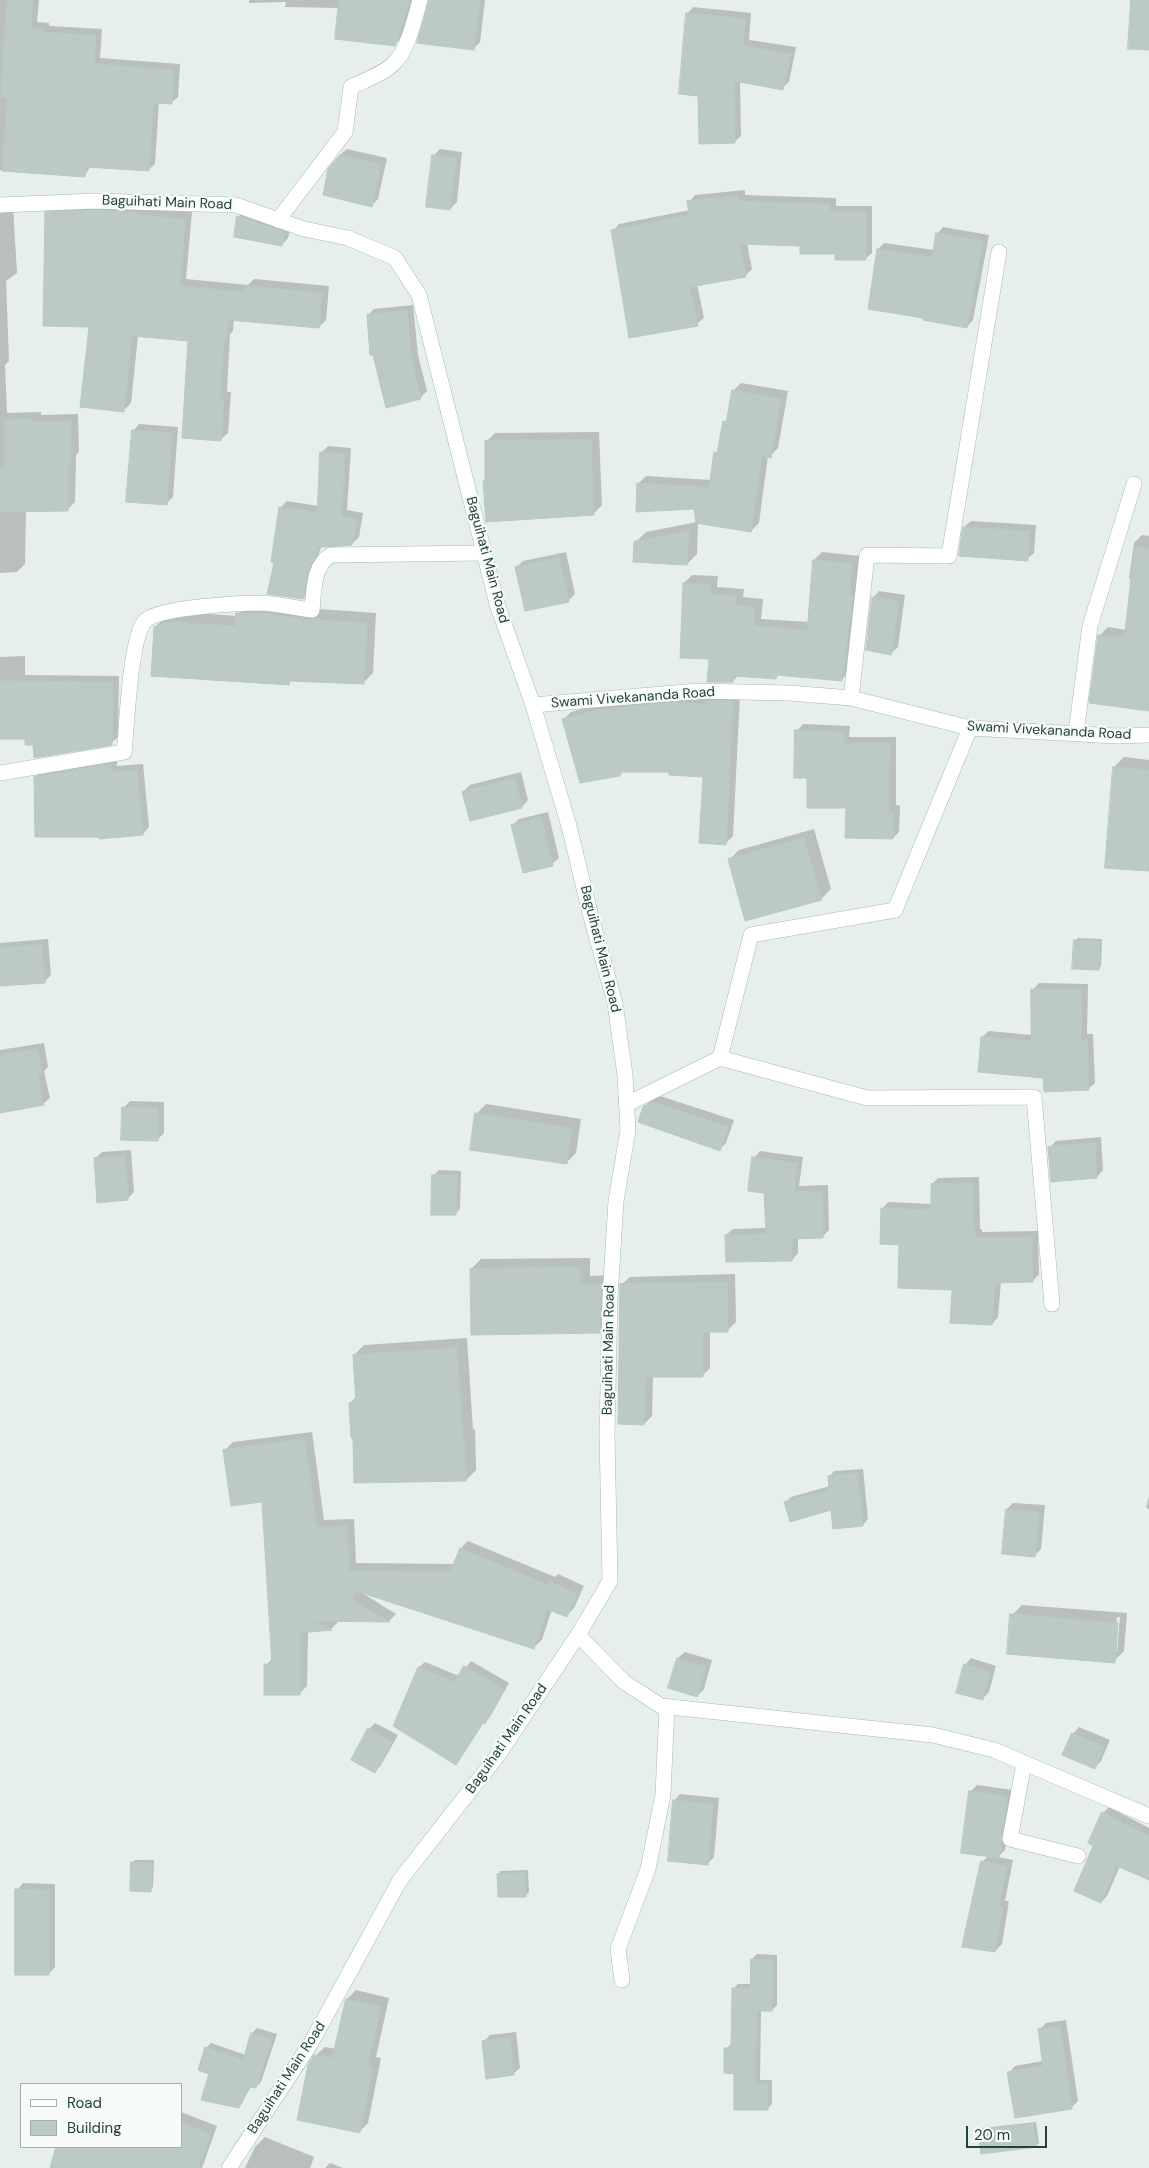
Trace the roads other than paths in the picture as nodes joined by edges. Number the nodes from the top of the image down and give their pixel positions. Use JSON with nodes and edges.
{"nodes":[{"id":1,"x":420,"y":0,"type":"edge"},
{"id":2,"x":0,"y":205,"type":"edge"},
{"id":3,"x":278,"y":220,"type":"junction"},
{"id":4,"x":1000,"y":252,"type":"dead end"},
{"id":5,"x":1134,"y":484,"type":"dead end"},
{"id":6,"x":484,"y":553,"type":"junction"},
{"id":7,"x":851,"y":698,"type":"junction"},
{"id":8,"x":533,"y":705,"type":"junction"},
{"id":9,"x":970,"y":728,"type":"junction"},
{"id":10,"x":1076,"y":733,"type":"junction"},
{"id":11,"x":1149,"y":735,"type":"edge"},
{"id":12,"x":0,"y":773,"type":"edge"},
{"id":13,"x":720,"y":1058,"type":"junction"},
{"id":14,"x":627,"y":1104,"type":"junction"},
{"id":15,"x":1052,"y":1304,"type":"dead end"},
{"id":16,"x":578,"y":1635,"type":"junction"},
{"id":17,"x":667,"y":1706,"type":"junction"},
{"id":18,"x":1024,"y":1763,"type":"junction"},
{"id":19,"x":1149,"y":1816,"type":"edge"},
{"id":20,"x":1078,"y":1856,"type":"dead end"},
{"id":21,"x":622,"y":1980,"type":"dead end"},
{"id":22,"x":229,"y":2168,"type":"edge"}],
"edges":[{"from":1,"to":3,"type":"street"},
{"from":2,"to":3,"type":"street","name":"Baguihati Main Road"},
{"from":3,"to":6,"type":"street","name":"Baguihati Main Road"},
{"from":4,"to":7,"type":"street"},
{"from":5,"to":10,"type":"street"},
{"from":6,"to":8,"type":"street","name":"Baguihati Main Road"},
{"from":6,"to":12,"type":"street"},
{"from":7,"to":8,"type":"street","name":"Swami Vivekananda Road"},
{"from":7,"to":9,"type":"street","name":"Swami Vivekananda Road"},
{"from":8,"to":14,"type":"street","name":"Baguihati Main Road"},
{"from":9,"to":10,"type":"street","name":"Swami Vivekananda Road"},
{"from":9,"to":13,"type":"street"},
{"from":10,"to":11,"type":"street","name":"Swami Vivekananda Road"},
{"from":13,"to":14,"type":"street"},
{"from":13,"to":15,"type":"street"},
{"from":14,"to":16,"type":"street","name":"Baguihati Main Road"},
{"from":16,"to":17,"type":"street"},
{"from":16,"to":22,"type":"street","name":"Baguihati Main Road"},
{"from":17,"to":18,"type":"street"},
{"from":17,"to":21,"type":"street"},
{"from":18,"to":19,"type":"street"},
{"from":18,"to":20,"type":"street"}]}
